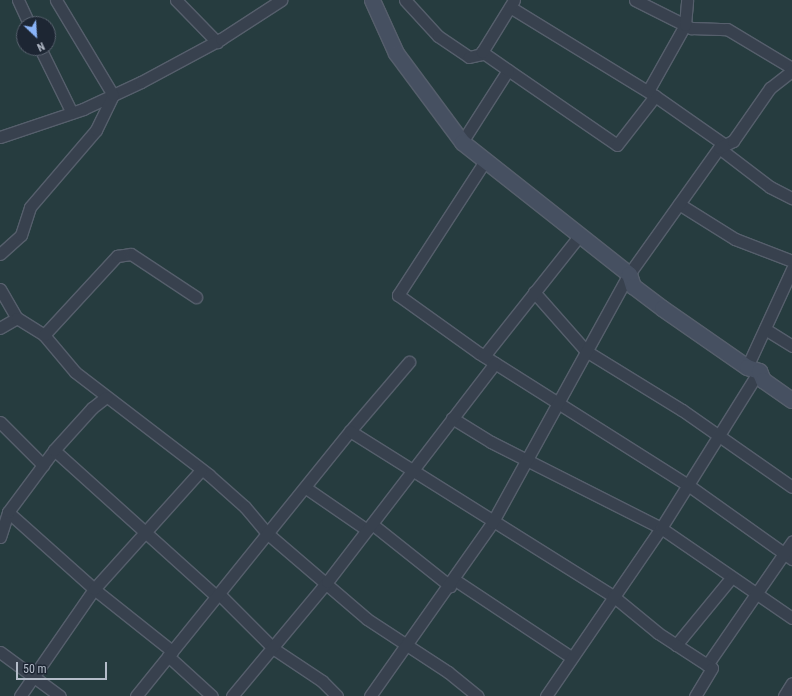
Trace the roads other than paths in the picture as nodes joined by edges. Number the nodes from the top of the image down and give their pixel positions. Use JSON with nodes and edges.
{"nodes":[{"id":1,"x":18,"y":0,"type":"edge"},
{"id":2,"x":56,"y":0,"type":"edge"},
{"id":3,"x":176,"y":0,"type":"edge"},
{"id":4,"x":281,"y":0,"type":"edge"},
{"id":5,"x":372,"y":0,"type":"edge"},
{"id":6,"x":405,"y":0,"type":"edge"},
{"id":7,"x":634,"y":0,"type":"edge"},
{"id":8,"x":687,"y":0,"type":"edge"},
{"id":9,"x":512,"y":3,"type":"edge"},
{"id":10,"x":25,"y":16,"type":"edge"},
{"id":11,"x":685,"y":25,"type":"junction"},
{"id":12,"x":216,"y":42,"type":"junction"},
{"id":13,"x":482,"y":54,"type":"junction"},
{"id":14,"x":44,"y":56,"type":"edge"},
{"id":15,"x":792,"y":68,"type":"edge"},
{"id":16,"x":508,"y":70,"type":"junction"},
{"id":17,"x":792,"y":71,"type":"edge"},
{"id":18,"x":651,"y":94,"type":"junction"},
{"id":19,"x":112,"y":95,"type":"junction"},
{"id":20,"x":72,"y":113,"type":"junction"},
{"id":21,"x":1,"y":135,"type":"edge"},
{"id":22,"x":462,"y":142,"type":"junction"},
{"id":23,"x":722,"y":146,"type":"junction"},
{"id":24,"x":485,"y":161,"type":"junction"},
{"id":25,"x":792,"y":198,"type":"edge"},
{"id":26,"x":679,"y":204,"type":"junction"},
{"id":27,"x":580,"y":236,"type":"junction"},
{"id":28,"x":0,"y":254,"type":"edge"},
{"id":29,"x":792,"y":261,"type":"edge"},
{"id":30,"x":792,"y":269,"type":"edge"},
{"id":31,"x":629,"y":274,"type":"junction"},
{"id":32,"x":0,"y":289,"type":"edge"},
{"id":33,"x":534,"y":292,"type":"junction"},
{"id":34,"x":196,"y":297,"type":"dead end"},
{"id":35,"x":17,"y":318,"type":"junction"},
{"id":36,"x":0,"y":328,"type":"edge"},
{"id":37,"x":765,"y":329,"type":"junction"},
{"id":38,"x":44,"y":335,"type":"junction"},
{"id":39,"x":792,"y":346,"type":"edge"},
{"id":40,"x":586,"y":351,"type":"junction"},
{"id":41,"x":484,"y":356,"type":"junction"},
{"id":42,"x":409,"y":362,"type":"dead end"},
{"id":43,"x":495,"y":363,"type":"junction"},
{"id":44,"x":753,"y":369,"type":"junction"},
{"id":45,"x":106,"y":397,"type":"junction"},
{"id":46,"x":791,"y":397,"type":"edge"},
{"id":47,"x":558,"y":400,"type":"junction"},
{"id":48,"x":452,"y":418,"type":"junction"},
{"id":49,"x":0,"y":422,"type":"edge"},
{"id":50,"x":350,"y":431,"type":"junction"},
{"id":51,"x":717,"y":435,"type":"junction"},
{"id":52,"x":54,"y":450,"type":"junction"},
{"id":53,"x":527,"y":457,"type":"junction"},
{"id":54,"x":43,"y":465,"type":"junction"},
{"id":55,"x":201,"y":470,"type":"junction"},
{"id":56,"x":411,"y":470,"type":"junction"},
{"id":57,"x":688,"y":485,"type":"junction"},
{"id":58,"x":792,"y":487,"type":"edge"},
{"id":59,"x":306,"y":488,"type":"junction"},
{"id":60,"x":8,"y":512,"type":"junction"},
{"id":61,"x":4,"y":522,"type":"edge"},
{"id":62,"x":492,"y":523,"type":"junction"},
{"id":63,"x":370,"y":527,"type":"junction"},
{"id":64,"x":661,"y":528,"type":"junction"},
{"id":65,"x":148,"y":532,"type":"junction"},
{"id":66,"x":268,"y":534,"type":"junction"},
{"id":67,"x":0,"y":537,"type":"edge"},
{"id":68,"x":792,"y":542,"type":"edge"},
{"id":69,"x":788,"y":556,"type":"edge"},
{"id":70,"x":731,"y":578,"type":"junction"},
{"id":71,"x":327,"y":582,"type":"junction"},
{"id":72,"x":453,"y":583,"type":"junction"},
{"id":73,"x":94,"y":589,"type":"junction"},
{"id":74,"x":756,"y":595,"type":"junction"},
{"id":75,"x":218,"y":596,"type":"junction"},
{"id":76,"x":613,"y":596,"type":"junction"},
{"id":77,"x":792,"y":618,"type":"edge"},
{"id":78,"x":406,"y":645,"type":"junction"},
{"id":79,"x":676,"y":645,"type":"junction"},
{"id":80,"x":274,"y":649,"type":"junction"},
{"id":81,"x":0,"y":652,"type":"edge"},
{"id":82,"x":170,"y":653,"type":"junction"},
{"id":83,"x":571,"y":658,"type":"junction"},
{"id":84,"x":707,"y":665,"type":"junction"},
{"id":85,"x":35,"y":676,"type":"junction"},
{"id":86,"x":792,"y":683,"type":"edge"},
{"id":87,"x":548,"y":695,"type":"edge"},
{"id":88,"x":20,"y":696,"type":"edge"},
{"id":89,"x":60,"y":696,"type":"edge"},
{"id":90,"x":136,"y":696,"type":"edge"},
{"id":91,"x":212,"y":696,"type":"edge"},
{"id":92,"x":232,"y":696,"type":"edge"},
{"id":93,"x":337,"y":696,"type":"edge"},
{"id":94,"x":370,"y":696,"type":"edge"},
{"id":95,"x":478,"y":696,"type":"edge"},
{"id":96,"x":695,"y":696,"type":"edge"},
{"id":97,"x":784,"y":696,"type":"edge"}],
"edges":[{"from":1,"to":10,"type":"street"},
{"from":2,"to":19,"type":"street"},
{"from":3,"to":12,"type":"street"},
{"from":4,"to":12,"type":"street"},
{"from":5,"to":22,"type":"street"},
{"from":6,"to":13,"type":"street"},
{"from":7,"to":11,"type":"street"},
{"from":8,"to":11,"type":"street"},
{"from":9,"to":13,"type":"street"},
{"from":9,"to":18,"type":"street"},
{"from":11,"to":15,"type":"street"},
{"from":11,"to":18,"type":"street"},
{"from":12,"to":19,"type":"street"},
{"from":13,"to":16,"type":"street"},
{"from":14,"to":20,"type":"street"},
{"from":16,"to":18,"type":"street"},
{"from":16,"to":22,"type":"street"},
{"from":17,"to":23,"type":"street"},
{"from":18,"to":23,"type":"street"},
{"from":19,"to":20,"type":"street"},
{"from":19,"to":28,"type":"street"},
{"from":20,"to":21,"type":"street"},
{"from":22,"to":24,"type":"street"},
{"from":23,"to":25,"type":"street"},
{"from":23,"to":26,"type":"street"},
{"from":24,"to":27,"type":"street"},
{"from":24,"to":41,"type":"street"},
{"from":26,"to":29,"type":"street"},
{"from":26,"to":31,"type":"street"},
{"from":27,"to":31,"type":"street"},
{"from":27,"to":33,"type":"street"},
{"from":30,"to":37,"type":"street"},
{"from":31,"to":40,"type":"street"},
{"from":31,"to":44,"type":"street"},
{"from":32,"to":35,"type":"street"},
{"from":33,"to":40,"type":"street"},
{"from":33,"to":41,"type":"street"},
{"from":34,"to":38,"type":"street"},
{"from":35,"to":36,"type":"street"},
{"from":35,"to":38,"type":"street"},
{"from":37,"to":39,"type":"street"},
{"from":37,"to":44,"type":"street"},
{"from":38,"to":45,"type":"street"},
{"from":40,"to":47,"type":"street"},
{"from":40,"to":51,"type":"street"},
{"from":41,"to":43,"type":"street"},
{"from":42,"to":50,"type":"street"},
{"from":43,"to":47,"type":"street"},
{"from":43,"to":48,"type":"street"},
{"from":44,"to":46,"type":"street"},
{"from":44,"to":51,"type":"street"},
{"from":45,"to":52,"type":"street"},
{"from":45,"to":55,"type":"street"},
{"from":47,"to":53,"type":"street"},
{"from":47,"to":57,"type":"street"},
{"from":48,"to":53,"type":"street"},
{"from":48,"to":56,"type":"street"},
{"from":49,"to":54,"type":"street"},
{"from":50,"to":56,"type":"street"},
{"from":50,"to":59,"type":"street"},
{"from":51,"to":57,"type":"street"},
{"from":51,"to":58,"type":"street"},
{"from":52,"to":54,"type":"street"},
{"from":52,"to":65,"type":"street"},
{"from":53,"to":62,"type":"street"},
{"from":53,"to":64,"type":"street"},
{"from":54,"to":60,"type":"street"},
{"from":55,"to":65,"type":"street"},
{"from":55,"to":66,"type":"street"},
{"from":56,"to":62,"type":"street"},
{"from":56,"to":63,"type":"street"},
{"from":57,"to":64,"type":"street"},
{"from":57,"to":69,"type":"street"},
{"from":59,"to":63,"type":"street"},
{"from":59,"to":66,"type":"street"},
{"from":60,"to":61,"type":"street"},
{"from":60,"to":73,"type":"street"},
{"from":61,"to":67,"type":"street"},
{"from":62,"to":72,"type":"street"},
{"from":62,"to":76,"type":"street"},
{"from":63,"to":71,"type":"street"},
{"from":63,"to":72,"type":"street"},
{"from":64,"to":70,"type":"street"},
{"from":64,"to":76,"type":"street"},
{"from":65,"to":73,"type":"street"},
{"from":65,"to":75,"type":"street"},
{"from":66,"to":71,"type":"street"},
{"from":66,"to":75,"type":"street"},
{"from":68,"to":69,"type":"street"},
{"from":69,"to":74,"type":"street"},
{"from":70,"to":74,"type":"street"},
{"from":70,"to":79,"type":"street"},
{"from":71,"to":78,"type":"street"},
{"from":71,"to":80,"type":"street"},
{"from":72,"to":78,"type":"street"},
{"from":72,"to":83,"type":"street"},
{"from":73,"to":82,"type":"street"},
{"from":73,"to":85,"type":"street"},
{"from":74,"to":77,"type":"street"},
{"from":74,"to":84,"type":"street"},
{"from":75,"to":80,"type":"street"},
{"from":75,"to":82,"type":"street"},
{"from":76,"to":79,"type":"street"},
{"from":76,"to":83,"type":"street"},
{"from":78,"to":94,"type":"street"},
{"from":78,"to":95,"type":"street"},
{"from":79,"to":84,"type":"street"},
{"from":80,"to":92,"type":"street"},
{"from":80,"to":93,"type":"street"},
{"from":81,"to":85,"type":"street"},
{"from":82,"to":90,"type":"street"},
{"from":82,"to":91,"type":"street"},
{"from":83,"to":87,"type":"street"},
{"from":84,"to":96,"type":"street"},
{"from":85,"to":88,"type":"street"},
{"from":85,"to":89,"type":"street"},
{"from":86,"to":97,"type":"street"}]}
